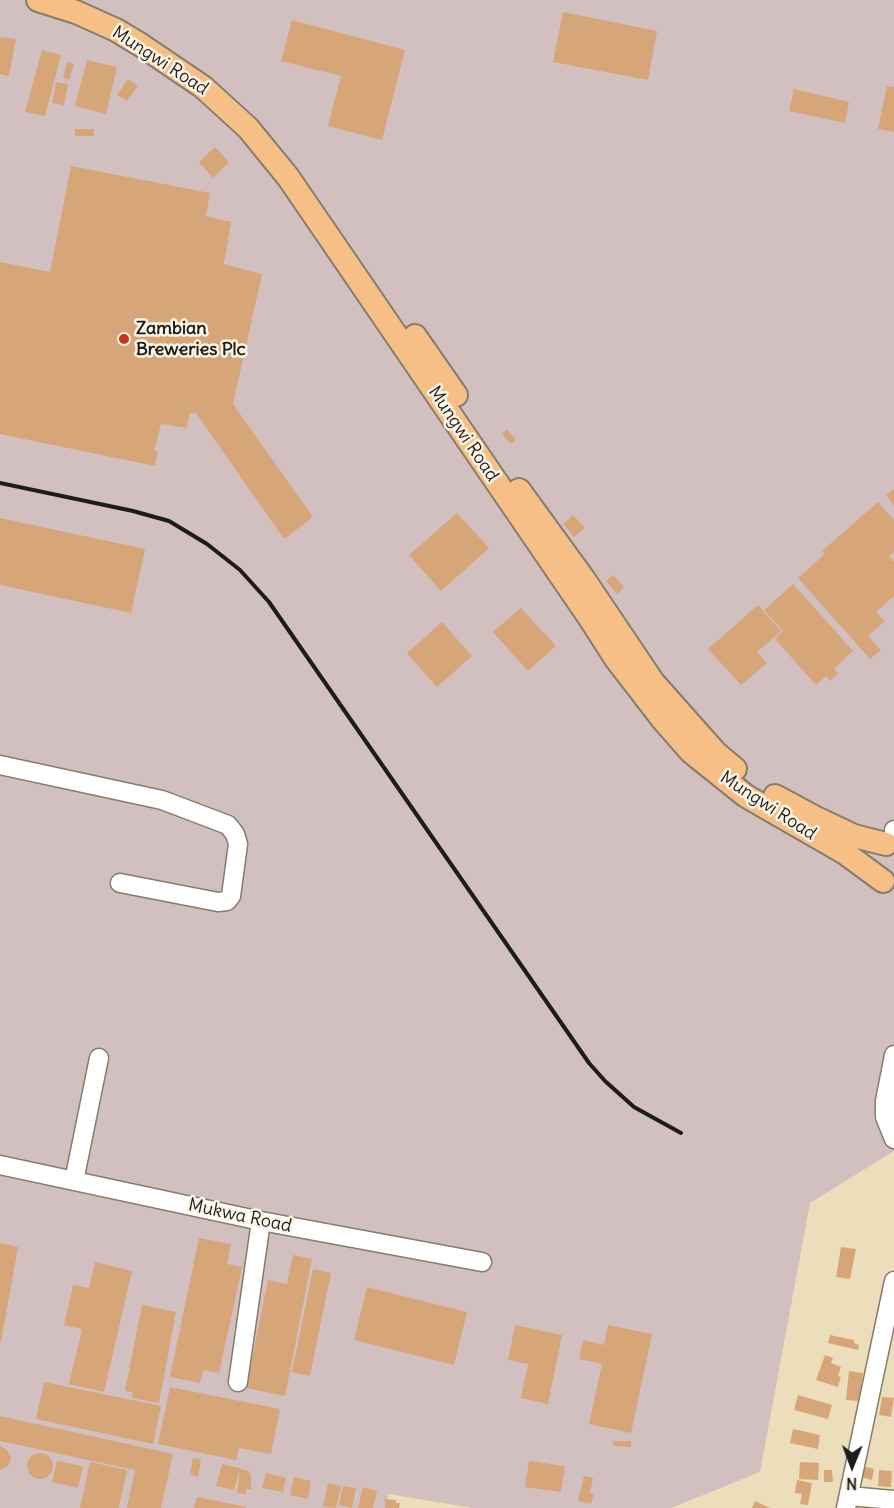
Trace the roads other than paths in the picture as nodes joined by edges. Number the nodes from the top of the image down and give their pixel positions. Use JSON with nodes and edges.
{"nodes":[{"id":1,"x":38,"y":0,"type":"edge"},
{"id":2,"x":84,"y":0,"type":"edge"},
{"id":3,"x":513,"y":494,"type":"junction"},
{"id":4,"x":0,"y":765,"type":"edge"},
{"id":5,"x":892,"y":837,"type":"edge"},
{"id":6,"x":120,"y":883,"type":"dead end"},
{"id":7,"x":888,"y":886,"type":"edge"},
{"id":8,"x":894,"y":1055,"type":"edge"},
{"id":9,"x":99,"y":1058,"type":"dead end"},
{"id":10,"x":894,"y":1139,"type":"edge"},
{"id":11,"x":0,"y":1165,"type":"edge"},
{"id":12,"x":74,"y":1181,"type":"junction"},
{"id":13,"x":261,"y":1221,"type":"junction"},
{"id":14,"x":482,"y":1262,"type":"dead end"},
{"id":15,"x":894,"y":1281,"type":"edge"},
{"id":16,"x":238,"y":1382,"type":"dead end"},
{"id":17,"x":894,"y":1500,"type":"edge"},
{"id":18,"x":847,"y":1502,"type":"edge"}],
"edges":[{"from":1,"to":3,"type":"main road","name":"Mungwi Road"},
{"from":2,"to":3,"type":"main road","name":"Mungwi Road"},
{"from":3,"to":5,"type":"main road","name":"Mungwi Road"},
{"from":3,"to":7,"type":"main road","name":"Mungwi Road"},
{"from":4,"to":6,"type":"street"},
{"from":5,"to":7,"type":"main road"},
{"from":8,"to":10,"type":"street"},
{"from":9,"to":12,"type":"street"},
{"from":11,"to":12,"type":"street","name":"Mukwa Road"},
{"from":12,"to":13,"type":"street","name":"Mukwa Road"},
{"from":13,"to":14,"type":"street","name":"Mukwa Road"},
{"from":13,"to":16,"type":"street"},
{"from":15,"to":18,"type":"street"},
{"from":17,"to":18,"type":"street"}]}
